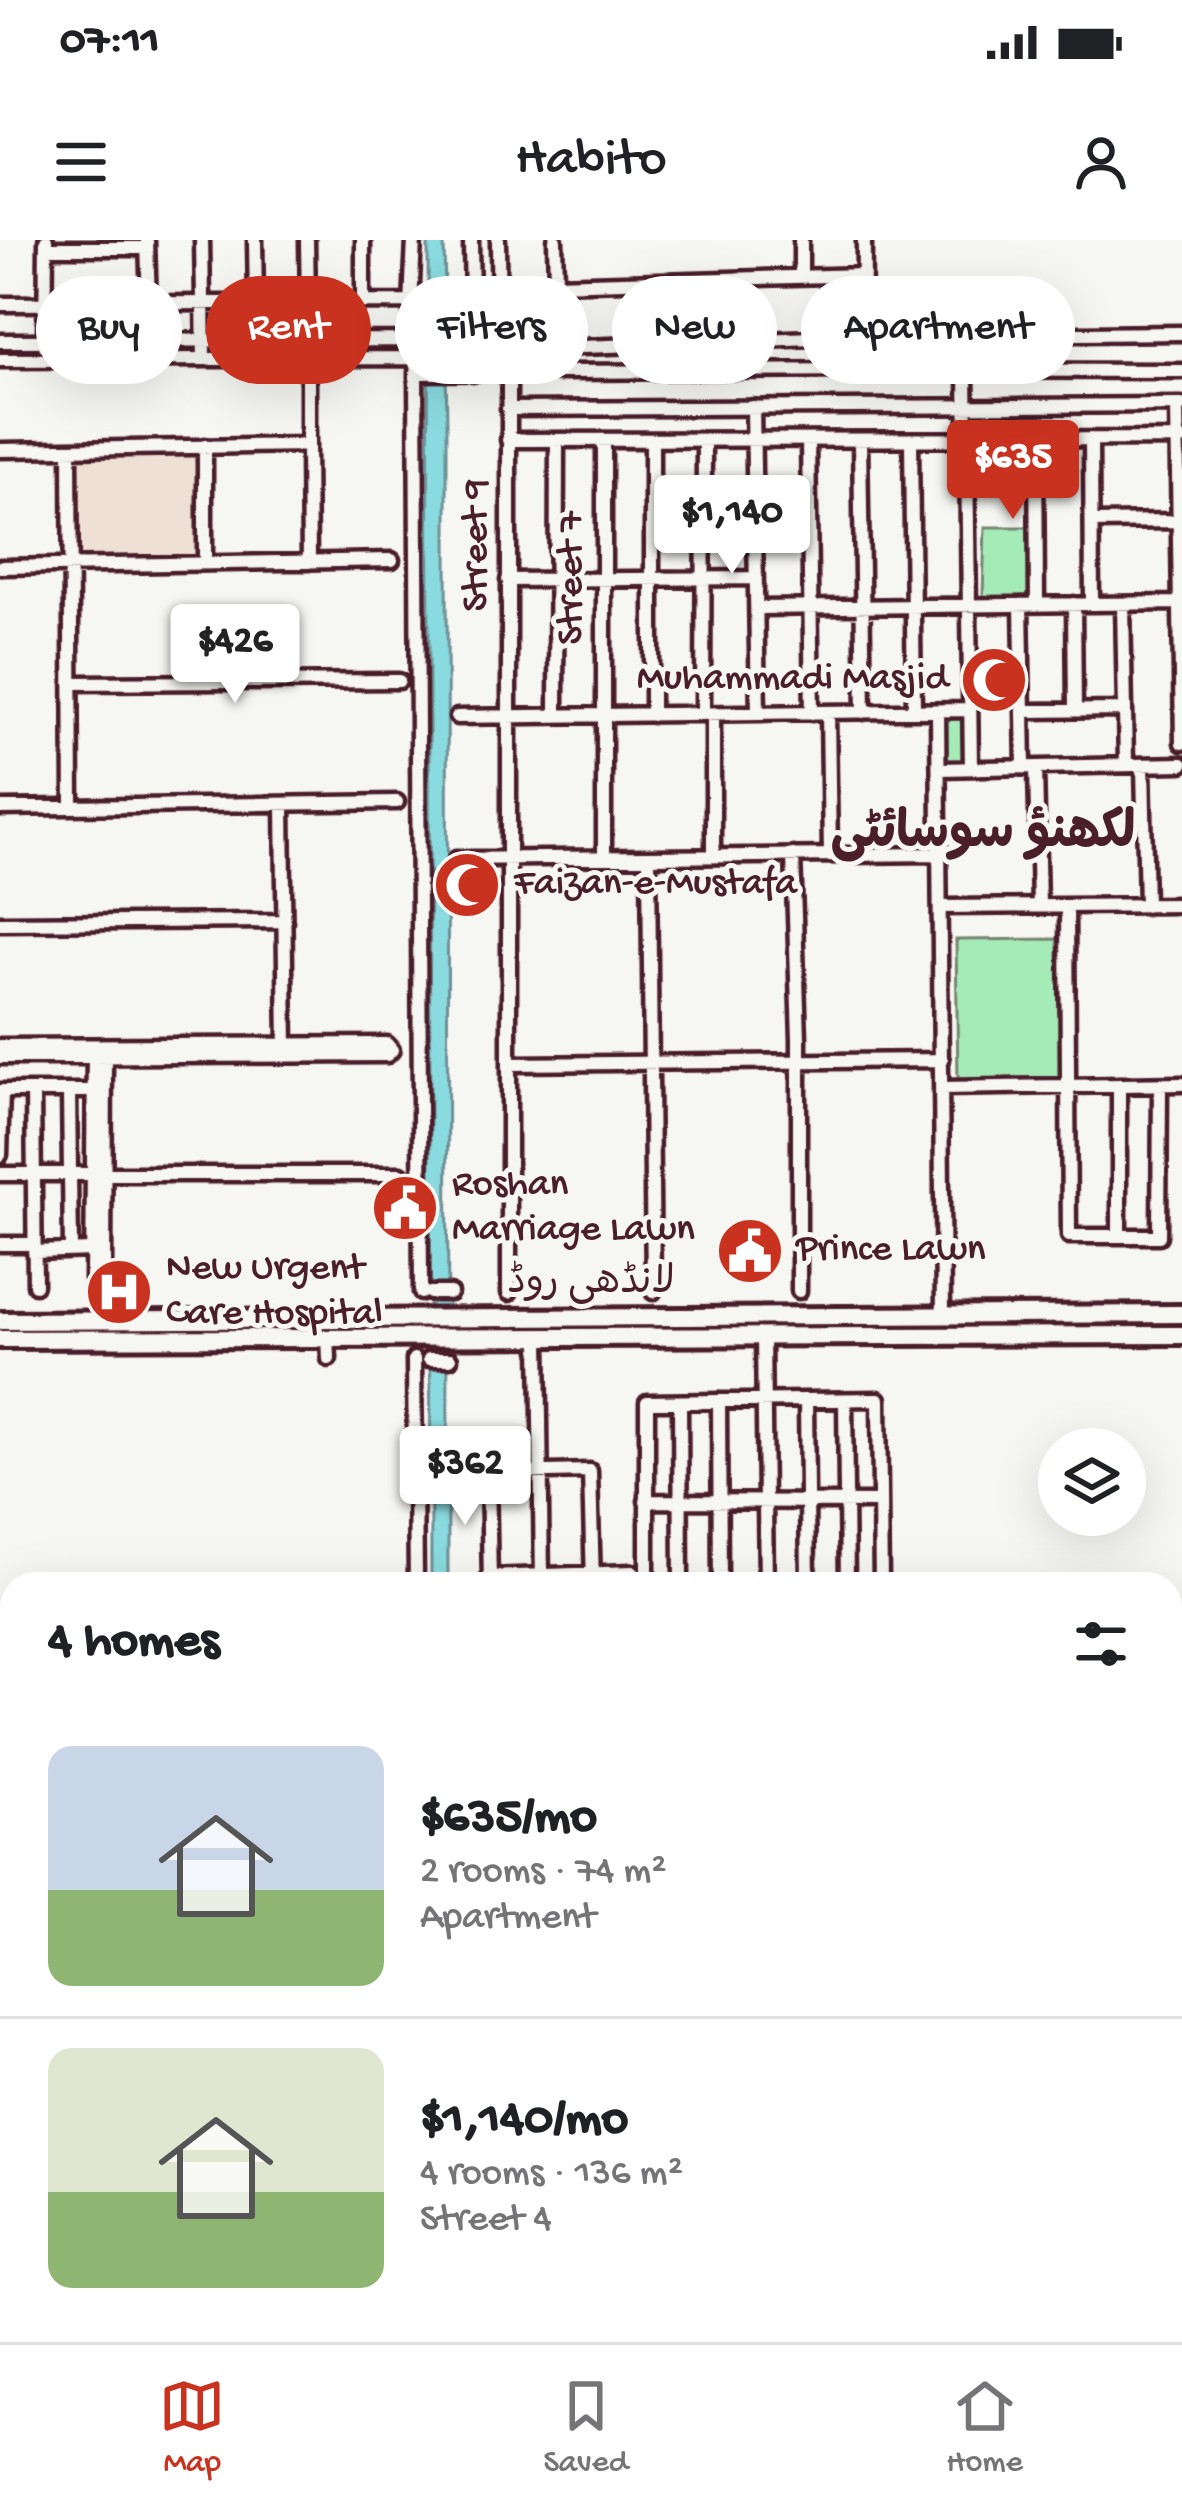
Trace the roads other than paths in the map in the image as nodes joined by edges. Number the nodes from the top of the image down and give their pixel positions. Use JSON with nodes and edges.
{"nodes":[{"id":1,"x":202,"y":240,"type":"edge"},
{"id":2,"x":255,"y":240,"type":"edge"},
{"id":3,"x":307,"y":240,"type":"edge"},
{"id":4,"x":363,"y":240,"type":"edge"},
{"id":5,"x":413,"y":240,"type":"edge"},
{"id":6,"x":471,"y":240,"type":"edge"},
{"id":7,"x":498,"y":240,"type":"edge"},
{"id":8,"x":555,"y":240,"type":"edge"},
{"id":9,"x":800,"y":240,"type":"edge"},
{"id":10,"x":864,"y":240,"type":"edge"},
{"id":11,"x":46,"y":244,"type":"edge"},
{"id":12,"x":147,"y":244,"type":"edge"},
{"id":13,"x":864,"y":275,"type":"joint"},
{"id":14,"x":45,"y":276,"type":"edge"},
{"id":15,"x":148,"y":276,"type":"edge"},
{"id":16,"x":256,"y":276,"type":"edge"},
{"id":17,"x":308,"y":276,"type":"edge"},
{"id":18,"x":363,"y":276,"type":"edge"},
{"id":19,"x":413,"y":276,"type":"edge"},
{"id":20,"x":472,"y":276,"type":"edge"},
{"id":21,"x":498,"y":276,"type":"edge"},
{"id":22,"x":555,"y":276,"type":"edge"},
{"id":23,"x":801,"y":276,"type":"junction"},
{"id":24,"x":588,"y":283,"type":"edge"},
{"id":25,"x":36,"y":303,"type":"edge"},
{"id":26,"x":182,"y":303,"type":"edge"},
{"id":27,"x":204,"y":303,"type":"junction"},
{"id":28,"x":0,"y":304,"type":"edge"},
{"id":29,"x":1182,"y":333,"type":"edge"},
{"id":30,"x":1075,"y":334,"type":"edge"},
{"id":31,"x":801,"y":338,"type":"edge"},
{"id":32,"x":182,"y":339,"type":"edge"},
{"id":33,"x":204,"y":339,"type":"junction"},
{"id":34,"x":36,"y":340,"type":"edge"},
{"id":35,"x":395,"y":340,"type":"edge"},
{"id":36,"x":0,"y":341,"type":"edge"},
{"id":37,"x":588,"y":347,"type":"edge"},
{"id":38,"x":36,"y":359,"type":"edge"},
{"id":39,"x":182,"y":359,"type":"edge"},
{"id":40,"x":204,"y":359,"type":"junction"},
{"id":41,"x":0,"y":360,"type":"edge"},
{"id":42,"x":395,"y":367,"type":"edge"},
{"id":43,"x":801,"y":371,"type":"edge"},
{"id":44,"x":1075,"y":371,"type":"edge"},
{"id":45,"x":1182,"y":371,"type":"edge"},
{"id":46,"x":588,"y":373,"type":"edge"},
{"id":47,"x":308,"y":384,"type":"edge"},
{"id":48,"x":418,"y":384,"type":"edge"},
{"id":49,"x":509,"y":384,"type":"edge"},
{"id":50,"x":967,"y":384,"type":"edge"},
{"id":51,"x":967,"y":405,"type":"junction"},
{"id":52,"x":1180,"y":405,"type":"edge"},
{"id":53,"x":753,"y":407,"type":"junction"},
{"id":54,"x":508,"y":409,"type":"junction"},
{"id":55,"x":1091,"y":439,"type":"junction"},
{"id":56,"x":1180,"y":439,"type":"edge"},
{"id":57,"x":508,"y":440,"type":"junction"},
{"id":58,"x":557,"y":440,"type":"junction"},
{"id":59,"x":604,"y":440,"type":"junction"},
{"id":60,"x":652,"y":440,"type":"junction"},
{"id":61,"x":704,"y":440,"type":"junction"},
{"id":62,"x":753,"y":440,"type":"junction"},
{"id":63,"x":808,"y":440,"type":"junction"},
{"id":64,"x":860,"y":440,"type":"junction"},
{"id":65,"x":911,"y":440,"type":"junction"},
{"id":66,"x":967,"y":440,"type":"junction"},
{"id":67,"x":1036,"y":440,"type":"junction"},
{"id":68,"x":308,"y":445,"type":"junction"},
{"id":69,"x":205,"y":446,"type":"junction"},
{"id":70,"x":70,"y":449,"type":"junction"},
{"id":71,"x":0,"y":450,"type":"edge"},
{"id":72,"x":1179,"y":521,"type":"junction"},
{"id":73,"x":1091,"y":522,"type":"junction"},
{"id":74,"x":392,"y":560,"type":"dead end"},
{"id":75,"x":309,"y":562,"type":"junction"},
{"id":76,"x":205,"y":563,"type":"junction"},
{"id":77,"x":70,"y":566,"type":"junction"},
{"id":78,"x":0,"y":567,"type":"edge"},
{"id":79,"x":1181,"y":577,"type":"edge"},
{"id":80,"x":704,"y":578,"type":"junction"},
{"id":81,"x":756,"y":578,"type":"junction"},
{"id":82,"x":652,"y":579,"type":"junction"},
{"id":83,"x":508,"y":580,"type":"junction"},
{"id":84,"x":557,"y":580,"type":"junction"},
{"id":85,"x":603,"y":580,"type":"junction"},
{"id":86,"x":1180,"y":603,"type":"edge"},
{"id":87,"x":1073,"y":604,"type":"junction"},
{"id":88,"x":1092,"y":604,"type":"junction"},
{"id":89,"x":1124,"y":604,"type":"junction"},
{"id":90,"x":1021,"y":605,"type":"junction"},
{"id":91,"x":1037,"y":605,"type":"junction"},
{"id":92,"x":913,"y":606,"type":"junction"},
{"id":93,"x":968,"y":606,"type":"junction"},
{"id":94,"x":862,"y":607,"type":"junction"},
{"id":95,"x":757,"y":608,"type":"junction"},
{"id":96,"x":810,"y":608,"type":"junction"},
{"id":97,"x":399,"y":681,"type":"dead end"},
{"id":98,"x":71,"y":682,"type":"junction"},
{"id":99,"x":969,"y":710,"type":"junction"},
{"id":100,"x":1076,"y":710,"type":"junction"},
{"id":101,"x":1125,"y":710,"type":"junction"},
{"id":102,"x":914,"y":711,"type":"junction"},
{"id":103,"x":938,"y":711,"type":"junction"},
{"id":104,"x":1023,"y":711,"type":"junction"},
{"id":105,"x":812,"y":712,"type":"junction"},
{"id":106,"x":828,"y":712,"type":"junction"},
{"id":107,"x":864,"y":712,"type":"junction"},
{"id":108,"x":758,"y":713,"type":"junction"},
{"id":109,"x":708,"y":714,"type":"junction"},
{"id":110,"x":652,"y":715,"type":"junction"},
{"id":111,"x":556,"y":716,"type":"junction"},
{"id":112,"x":603,"y":716,"type":"junction"},
{"id":113,"x":458,"y":717,"type":"dead end"},
{"id":114,"x":509,"y":717,"type":"junction"},
{"id":115,"x":1182,"y":743,"type":"edge"},
{"id":116,"x":1182,"y":764,"type":"edge"},
{"id":117,"x":1126,"y":765,"type":"junction"},
{"id":118,"x":1143,"y":765,"type":"junction"},
{"id":119,"x":1030,"y":768,"type":"junction"},
{"id":120,"x":940,"y":769,"type":"junction"},
{"id":121,"x":970,"y":769,"type":"junction"},
{"id":122,"x":397,"y":802,"type":"dead end"},
{"id":123,"x":283,"y":804,"type":"junction"},
{"id":124,"x":72,"y":807,"type":"junction"},
{"id":125,"x":0,"y":808,"type":"edge"},
{"id":126,"x":941,"y":854,"type":"junction"},
{"id":127,"x":830,"y":855,"type":"junction"},
{"id":128,"x":713,"y":856,"type":"junction"},
{"id":129,"x":793,"y":856,"type":"junction"},
{"id":130,"x":604,"y":857,"type":"junction"},
{"id":131,"x":650,"y":857,"type":"junction"},
{"id":132,"x":456,"y":859,"type":"dead end"},
{"id":133,"x":508,"y":859,"type":"junction"},
{"id":134,"x":1182,"y":905,"type":"edge"},
{"id":135,"x":1039,"y":906,"type":"junction"},
{"id":136,"x":1067,"y":906,"type":"junction"},
{"id":137,"x":1146,"y":906,"type":"junction"},
{"id":138,"x":941,"y":907,"type":"junction"},
{"id":139,"x":285,"y":921,"type":"junction"},
{"id":140,"x":0,"y":923,"type":"edge"},
{"id":141,"x":0,"y":1046,"type":"edge"},
{"id":142,"x":286,"y":1050,"type":"junction"},
{"id":143,"x":99,"y":1051,"type":"junction"},
{"id":144,"x":0,"y":1058,"type":"edge"},
{"id":145,"x":942,"y":1060,"type":"junction"},
{"id":146,"x":799,"y":1061,"type":"junction"},
{"id":147,"x":651,"y":1063,"type":"junction"},
{"id":148,"x":508,"y":1064,"type":"junction"},
{"id":149,"x":1160,"y":1084,"type":"junction"},
{"id":150,"x":1182,"y":1084,"type":"edge"},
{"id":151,"x":1119,"y":1085,"type":"junction"},
{"id":152,"x":1068,"y":1086,"type":"junction"},
{"id":153,"x":942,"y":1088,"type":"junction"},
{"id":154,"x":1,"y":1091,"type":"edge"},
{"id":155,"x":94,"y":1091,"type":"junction"},
{"id":156,"x":33,"y":1092,"type":"junction"},
{"id":157,"x":70,"y":1092,"type":"junction"},
{"id":158,"x":0,"y":1155,"type":"edge"},
{"id":159,"x":0,"y":1174,"type":"edge"},
{"id":160,"x":33,"y":1174,"type":"junction"},
{"id":161,"x":70,"y":1174,"type":"junction"},
{"id":162,"x":99,"y":1174,"type":"junction"},
{"id":163,"x":401,"y":1174,"type":"dead end"},
{"id":164,"x":1119,"y":1236,"type":"junction"},
{"id":165,"x":0,"y":1244,"type":"edge"},
{"id":166,"x":34,"y":1248,"type":"junction"},
{"id":167,"x":92,"y":1250,"type":"junction"},
{"id":168,"x":71,"y":1251,"type":"junction"},
{"id":169,"x":34,"y":1286,"type":"dead end"},
{"id":170,"x":799,"y":1291,"type":"dead end"},
{"id":171,"x":652,"y":1292,"type":"dead end"},
{"id":172,"x":450,"y":1293,"type":"dead end"},
{"id":173,"x":508,"y":1293,"type":"dead end"},
{"id":174,"x":1182,"y":1314,"type":"edge"},
{"id":175,"x":944,"y":1316,"type":"junction"},
{"id":176,"x":0,"y":1321,"type":"edge"},
{"id":177,"x":429,"y":1328,"type":"junction"},
{"id":178,"x":450,"y":1328,"type":"junction"},
{"id":179,"x":1182,"y":1335,"type":"edge"},
{"id":180,"x":539,"y":1336,"type":"junction"},
{"id":181,"x":763,"y":1336,"type":"junction"},
{"id":182,"x":328,"y":1337,"type":"junction"},
{"id":183,"x":0,"y":1339,"type":"edge"},
{"id":184,"x":450,"y":1359,"type":"dead end"},
{"id":185,"x":329,"y":1360,"type":"dead end"},
{"id":186,"x":764,"y":1400,"type":"junction"},
{"id":187,"x":806,"y":1400,"type":"junction"},
{"id":188,"x":845,"y":1400,"type":"junction"},
{"id":189,"x":719,"y":1401,"type":"junction"},
{"id":190,"x":680,"y":1402,"type":"junction"},
{"id":191,"x":541,"y":1471,"type":"junction"},
{"id":192,"x":488,"y":1472,"type":"junction"},
{"id":193,"x":463,"y":1474,"type":"dead end"},
{"id":194,"x":646,"y":1501,"type":"junction"},
{"id":195,"x":682,"y":1501,"type":"junction"},
{"id":196,"x":720,"y":1501,"type":"junction"},
{"id":197,"x":765,"y":1501,"type":"junction"},
{"id":198,"x":807,"y":1501,"type":"junction"},
{"id":199,"x":847,"y":1502,"type":"junction"},
{"id":200,"x":880,"y":1502,"type":"junction"},
{"id":201,"x":416,"y":1572,"type":"edge"},
{"id":202,"x":490,"y":1572,"type":"edge"},
{"id":203,"x":542,"y":1572,"type":"edge"},
{"id":204,"x":593,"y":1572,"type":"edge"},
{"id":205,"x":647,"y":1572,"type":"edge"},
{"id":206,"x":681,"y":1572,"type":"edge"},
{"id":207,"x":720,"y":1572,"type":"edge"},
{"id":208,"x":766,"y":1572,"type":"edge"},
{"id":209,"x":808,"y":1572,"type":"edge"},
{"id":210,"x":847,"y":1572,"type":"edge"},
{"id":211,"x":881,"y":1572,"type":"edge"}],
"edges":[{"from":1,"to":27,"type":"street"},
{"from":2,"to":16,"type":"street"},
{"from":3,"to":17,"type":"street"},
{"from":4,"to":18,"type":"street"},
{"from":5,"to":19,"type":"street"},
{"from":6,"to":20,"type":"street"},
{"from":7,"to":21,"type":"street"},
{"from":8,"to":22,"type":"street"},
{"from":9,"to":23,"type":"street"},
{"from":10,"to":13,"type":"street"},
{"from":11,"to":12,"type":"street"},
{"from":11,"to":14,"type":"street"},
{"from":12,"to":15,"type":"street"},
{"from":13,"to":23,"type":"street"},
{"from":23,"to":24,"type":"street"},
{"from":25,"to":28,"type":"street"},
{"from":26,"to":27,"type":"street"},
{"from":27,"to":33,"type":"street"},
{"from":29,"to":30,"type":"street"},
{"from":31,"to":37,"type":"street"},
{"from":32,"to":33,"type":"street"},
{"from":33,"to":35,"type":"street"},
{"from":33,"to":40,"type":"street"},
{"from":34,"to":36,"type":"street"},
{"from":38,"to":41,"type":"street"},
{"from":39,"to":40,"type":"street"},
{"from":40,"to":42,"type":"street"},
{"from":43,"to":46,"type":"street"},
{"from":44,"to":45,"type":"street"},
{"from":47,"to":68,"type":"street"},
{"from":48,"to":172,"type":"street"},
{"from":49,"to":54,"type":"street","name":"Street 9"},
{"from":50,"to":51,"type":"street"},
{"from":51,"to":52,"type":"street"},
{"from":51,"to":53,"type":"street"},
{"from":51,"to":66,"type":"street"},
{"from":52,"to":56,"type":"street"},
{"from":53,"to":54,"type":"street"},
{"from":53,"to":62,"type":"street"},
{"from":54,"to":57,"type":"street","name":"Street 9"},
{"from":55,"to":56,"type":"street"},
{"from":55,"to":67,"type":"street"},
{"from":55,"to":73,"type":"street"},
{"from":56,"to":72,"type":"street"},
{"from":57,"to":58,"type":"street"},
{"from":57,"to":83,"type":"street","name":"Street 9"},
{"from":58,"to":59,"type":"street"},
{"from":58,"to":84,"type":"street"},
{"from":59,"to":60,"type":"street"},
{"from":59,"to":85,"type":"street","name":"Street 7"},
{"from":60,"to":61,"type":"street"},
{"from":60,"to":82,"type":"street"},
{"from":61,"to":62,"type":"street"},
{"from":61,"to":80,"type":"street"},
{"from":62,"to":63,"type":"street"},
{"from":62,"to":81,"type":"street"},
{"from":63,"to":64,"type":"street"},
{"from":63,"to":96,"type":"street"},
{"from":64,"to":65,"type":"street"},
{"from":64,"to":94,"type":"street"},
{"from":65,"to":66,"type":"street"},
{"from":65,"to":92,"type":"street"},
{"from":66,"to":67,"type":"street"},
{"from":66,"to":93,"type":"street"},
{"from":67,"to":91,"type":"street"},
{"from":68,"to":69,"type":"street"},
{"from":68,"to":75,"type":"street"},
{"from":69,"to":70,"type":"street"},
{"from":69,"to":76,"type":"street"},
{"from":70,"to":71,"type":"street"},
{"from":70,"to":77,"type":"street"},
{"from":72,"to":73,"type":"street"},
{"from":72,"to":79,"type":"street"},
{"from":73,"to":88,"type":"street"},
{"from":74,"to":75,"type":"street"},
{"from":75,"to":76,"type":"street"},
{"from":76,"to":77,"type":"street"},
{"from":77,"to":78,"type":"street"},
{"from":77,"to":98,"type":"street"},
{"from":79,"to":86,"type":"street"},
{"from":80,"to":81,"type":"street"},
{"from":80,"to":82,"type":"street"},
{"from":80,"to":109,"type":"street"},
{"from":81,"to":95,"type":"street"},
{"from":82,"to":85,"type":"street"},
{"from":82,"to":110,"type":"street"},
{"from":83,"to":84,"type":"street"},
{"from":83,"to":114,"type":"street","name":"Street 9"},
{"from":84,"to":85,"type":"street"},
{"from":84,"to":111,"type":"street"},
{"from":85,"to":112,"type":"street","name":"Street 7"},
{"from":86,"to":89,"type":"street"},
{"from":86,"to":115,"type":"street"},
{"from":87,"to":88,"type":"street"},
{"from":87,"to":91,"type":"street"},
{"from":87,"to":100,"type":"street"},
{"from":88,"to":89,"type":"street"},
{"from":89,"to":101,"type":"street"},
{"from":90,"to":91,"type":"street"},
{"from":90,"to":93,"type":"street"},
{"from":90,"to":104,"type":"street"},
{"from":92,"to":93,"type":"street"},
{"from":92,"to":94,"type":"street"},
{"from":92,"to":102,"type":"street"},
{"from":93,"to":99,"type":"street"},
{"from":94,"to":96,"type":"street"},
{"from":94,"to":107,"type":"street"},
{"from":95,"to":96,"type":"street"},
{"from":95,"to":108,"type":"street"},
{"from":96,"to":105,"type":"street"},
{"from":97,"to":98,"type":"street"},
{"from":98,"to":124,"type":"street"},
{"from":99,"to":103,"type":"street"},
{"from":99,"to":121,"type":"street"},
{"from":100,"to":101,"type":"street"},
{"from":100,"to":104,"type":"street"},
{"from":101,"to":117,"type":"street"},
{"from":102,"to":103,"type":"street"},
{"from":102,"to":107,"type":"street"},
{"from":103,"to":120,"type":"street"},
{"from":104,"to":119,"type":"street"},
{"from":105,"to":106,"type":"street"},
{"from":105,"to":108,"type":"street"},
{"from":106,"to":107,"type":"street"},
{"from":106,"to":127,"type":"street"},
{"from":108,"to":109,"type":"street"},
{"from":109,"to":110,"type":"street"},
{"from":109,"to":128,"type":"street"},
{"from":110,"to":112,"type":"street"},
{"from":111,"to":112,"type":"street"},
{"from":111,"to":114,"type":"street"},
{"from":112,"to":130,"type":"street","name":"Street 7"},
{"from":113,"to":114,"type":"street"},
{"from":114,"to":133,"type":"street","name":"Street 9"},
{"from":116,"to":118,"type":"street"},
{"from":117,"to":118,"type":"street"},
{"from":117,"to":119,"type":"street"},
{"from":118,"to":137,"type":"street"},
{"from":119,"to":121,"type":"street"},
{"from":119,"to":135,"type":"street"},
{"from":120,"to":121,"type":"street"},
{"from":120,"to":126,"type":"street"},
{"from":122,"to":123,"type":"street"},
{"from":123,"to":124,"type":"street"},
{"from":123,"to":139,"type":"street"},
{"from":124,"to":125,"type":"street"},
{"from":126,"to":127,"type":"street"},
{"from":126,"to":138,"type":"street"},
{"from":127,"to":129,"type":"street"},
{"from":128,"to":129,"type":"street"},
{"from":128,"to":131,"type":"street"},
{"from":129,"to":146,"type":"street"},
{"from":130,"to":131,"type":"street"},
{"from":130,"to":133,"type":"street"},
{"from":131,"to":147,"type":"street"},
{"from":132,"to":133,"type":"street"},
{"from":133,"to":148,"type":"street","name":"Street 9"},
{"from":134,"to":137,"type":"street"},
{"from":135,"to":136,"type":"street"},
{"from":135,"to":138,"type":"street"},
{"from":136,"to":137,"type":"street"},
{"from":136,"to":152,"type":"street"},
{"from":138,"to":145,"type":"street"},
{"from":139,"to":140,"type":"street"},
{"from":139,"to":142,"type":"street"},
{"from":141,"to":143,"type":"street"},
{"from":142,"to":142,"type":"street"},
{"from":142,"to":143,"type":"street"},
{"from":143,"to":144,"type":"street"},
{"from":143,"to":155,"type":"street"},
{"from":143,"to":162,"type":"street"},
{"from":145,"to":146,"type":"street"},
{"from":145,"to":153,"type":"street"},
{"from":146,"to":147,"type":"street"},
{"from":146,"to":170,"type":"street"},
{"from":147,"to":148,"type":"street"},
{"from":147,"to":171,"type":"street"},
{"from":148,"to":173,"type":"street","name":"Street 9"},
{"from":149,"to":150,"type":"street"},
{"from":149,"to":151,"type":"street"},
{"from":149,"to":164,"type":"street"},
{"from":151,"to":152,"type":"street"},
{"from":151,"to":164,"type":"street"},
{"from":152,"to":153,"type":"street"},
{"from":152,"to":164,"type":"street"},
{"from":153,"to":175,"type":"street"},
{"from":154,"to":156,"type":"street"},
{"from":154,"to":158,"type":"street"},
{"from":155,"to":157,"type":"street"},
{"from":155,"to":162,"type":"street"},
{"from":156,"to":157,"type":"street"},
{"from":156,"to":160,"type":"street"},
{"from":157,"to":161,"type":"street"},
{"from":159,"to":160,"type":"street"},
{"from":160,"to":161,"type":"street"},
{"from":160,"to":166,"type":"street"},
{"from":161,"to":162,"type":"street"},
{"from":161,"to":168,"type":"street"},
{"from":162,"to":163,"type":"street"},
{"from":162,"to":167,"type":"street"},
{"from":162,"to":167,"type":"street"},
{"from":165,"to":166,"type":"street"},
{"from":166,"to":168,"type":"street"},
{"from":166,"to":169,"type":"street"},
{"from":167,"to":168,"type":"street"},
{"from":174,"to":175,"type":"main road","name":"لانڈھی روڈ"},
{"from":175,"to":178,"type":"main road","name":"لانڈھی روڈ"},
{"from":176,"to":177,"type":"main road","name":"لانڈھی روڈ"},
{"from":177,"to":178,"type":"main road","name":"لانڈھی روڈ"},
{"from":177,"to":182,"type":"main road","name":"لانڈھی روڈ"},
{"from":178,"to":180,"type":"main road","name":"لانڈھی روڈ"},
{"from":179,"to":181,"type":"main road","name":"لانڈھی روڈ"},
{"from":180,"to":181,"type":"main road","name":"لانڈھی روڈ"},
{"from":180,"to":191,"type":"street"},
{"from":181,"to":186,"type":"street"},
{"from":182,"to":183,"type":"main road","name":"لانڈھی روڈ"},
{"from":182,"to":185,"type":"street"},
{"from":184,"to":201,"type":"street"},
{"from":186,"to":187,"type":"street"},
{"from":186,"to":189,"type":"street"},
{"from":186,"to":197,"type":"street"},
{"from":187,"to":188,"type":"street"},
{"from":187,"to":198,"type":"street"},
{"from":188,"to":199,"type":"street"},
{"from":188,"to":200,"type":"street"},
{"from":189,"to":190,"type":"street"},
{"from":189,"to":196,"type":"street"},
{"from":190,"to":194,"type":"street"},
{"from":190,"to":195,"type":"street"},
{"from":191,"to":192,"type":"street"},
{"from":191,"to":203,"type":"street"},
{"from":191,"to":204,"type":"street"},
{"from":192,"to":193,"type":"street"},
{"from":192,"to":202,"type":"street"},
{"from":194,"to":195,"type":"street"},
{"from":194,"to":205,"type":"street"},
{"from":195,"to":196,"type":"street"},
{"from":195,"to":206,"type":"street"},
{"from":196,"to":197,"type":"street"},
{"from":196,"to":207,"type":"street"},
{"from":197,"to":198,"type":"street"},
{"from":197,"to":208,"type":"street"},
{"from":198,"to":199,"type":"street"},
{"from":198,"to":209,"type":"street"},
{"from":199,"to":200,"type":"street"},
{"from":199,"to":210,"type":"street"},
{"from":200,"to":211,"type":"street"}]}
